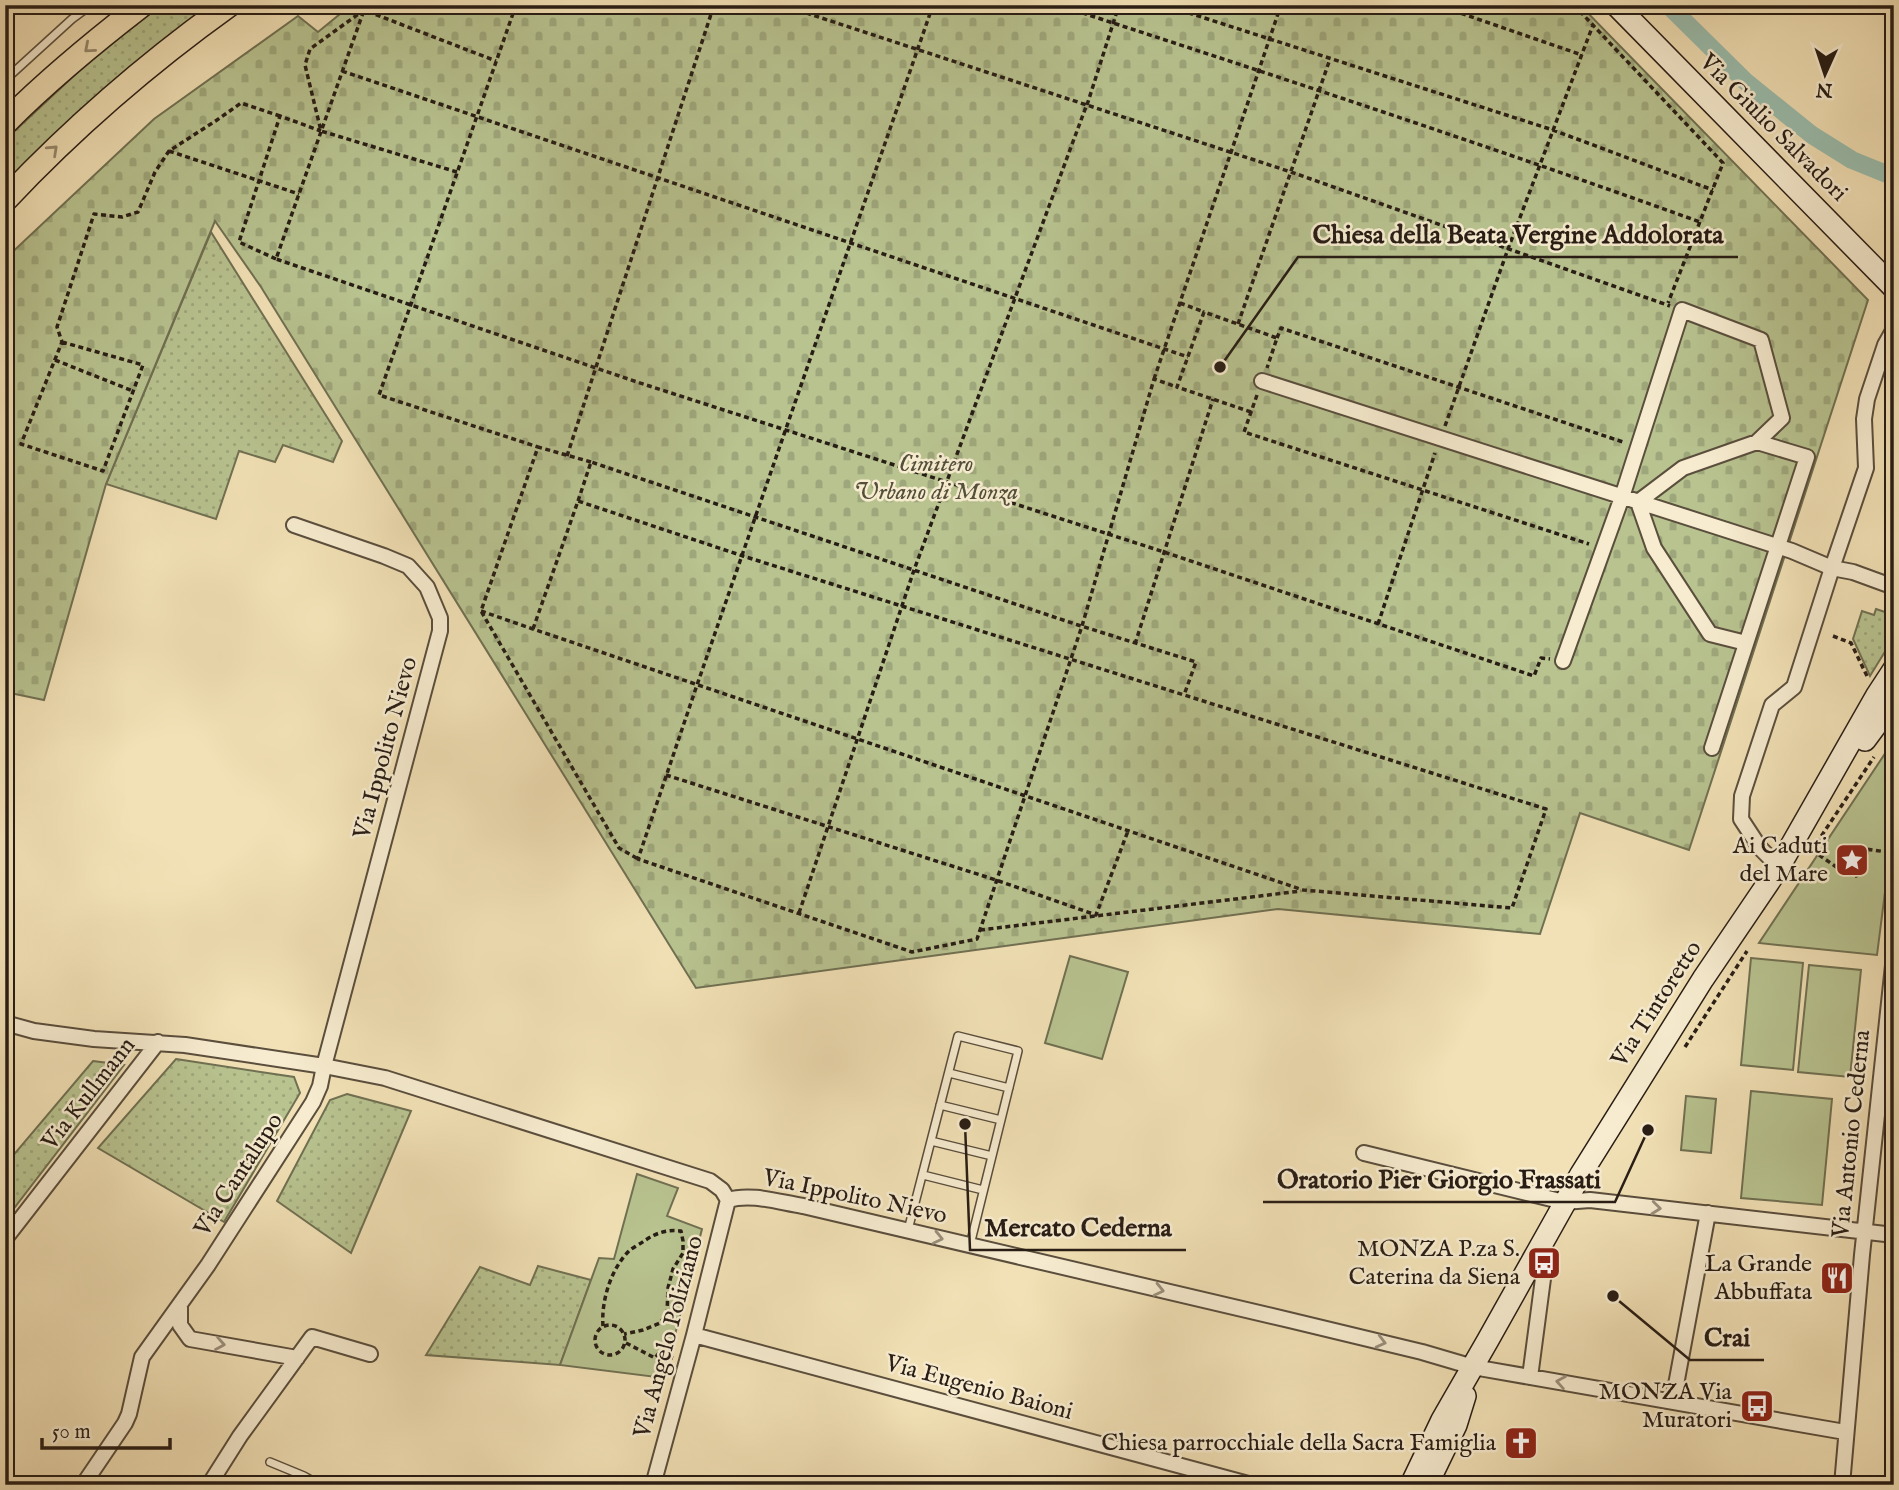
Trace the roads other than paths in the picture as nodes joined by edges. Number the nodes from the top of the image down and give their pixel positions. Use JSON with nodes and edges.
{"nodes":[{"id":1,"x":91,"y":5,"type":"edge"},
{"id":2,"x":142,"y":5,"type":"edge"},
{"id":3,"x":229,"y":5,"type":"edge"},
{"id":4,"x":1616,"y":5,"type":"edge"},
{"id":5,"x":5,"y":80,"type":"edge"},
{"id":6,"x":5,"y":124,"type":"edge"},
{"id":7,"x":5,"y":200,"type":"edge"},
{"id":8,"x":1894,"y":288,"type":"edge"},
{"id":9,"x":1894,"y":329,"type":"edge"},
{"id":10,"x":1262,"y":381,"type":"road end"},
{"id":11,"x":1757,"y":442,"type":"junction"},
{"id":12,"x":1622,"y":497,"type":"junction"},
{"id":13,"x":1638,"y":502,"type":"junction"},
{"id":14,"x":294,"y":525,"type":"dead end"},
{"id":15,"x":1777,"y":546,"type":"junction"},
{"id":16,"x":1832,"y":568,"type":"junction"},
{"id":17,"x":1894,"y":587,"type":"edge"},
{"id":18,"x":1746,"y":643,"type":"junction"},
{"id":19,"x":1563,"y":661,"type":"road end"},
{"id":20,"x":1894,"y":669,"type":"edge"},
{"id":21,"x":1894,"y":701,"type":"edge"},
{"id":22,"x":1712,"y":748,"type":"dead end"},
{"id":23,"x":1805,"y":844,"type":"junction"},
{"id":24,"x":1779,"y":867,"type":"junction"},
{"id":25,"x":1894,"y":956,"type":"edge"},
{"id":26,"x":5,"y":1023,"type":"edge"},
{"id":27,"x":158,"y":1042,"type":"junction"},
{"id":28,"x":1888,"y":1062,"type":"edge"},
{"id":29,"x":324,"y":1066,"type":"junction"},
{"id":30,"x":948,"y":1073,"type":"junction"},
{"id":31,"x":1009,"y":1088,"type":"junction"},
{"id":32,"x":940,"y":1105,"type":"junction"},
{"id":33,"x":1001,"y":1120,"type":"junction"},
{"id":34,"x":931,"y":1141,"type":"junction"},
{"id":35,"x":1364,"y":1153,"type":"dead end"},
{"id":36,"x":992,"y":1156,"type":"junction"},
{"id":37,"x":923,"y":1175,"type":"junction"},
{"id":38,"x":983,"y":1190,"type":"junction"},
{"id":39,"x":727,"y":1200,"type":"junction"},
{"id":40,"x":1564,"y":1202,"type":"junction"},
{"id":41,"x":1708,"y":1213,"type":"junction"},
{"id":42,"x":908,"y":1231,"type":"junction"},
{"id":43,"x":1864,"y":1231,"type":"junction"},
{"id":44,"x":1894,"y":1236,"type":"edge"},
{"id":45,"x":5,"y":1239,"type":"edge"},
{"id":46,"x":970,"y":1245,"type":"junction"},
{"id":47,"x":1534,"y":1257,"type":"junction"},
{"id":48,"x":180,"y":1304,"type":"junction"},
{"id":49,"x":694,"y":1335,"type":"junction"},
{"id":50,"x":370,"y":1354,"type":"dead end"},
{"id":51,"x":297,"y":1358,"type":"junction"},
{"id":52,"x":1473,"y":1367,"type":"junction"},
{"id":53,"x":1530,"y":1377,"type":"junction"},
{"id":54,"x":1673,"y":1401,"type":"junction"},
{"id":55,"x":1846,"y":1432,"type":"junction"},
{"id":56,"x":270,"y":1462,"type":"dead end"},
{"id":57,"x":83,"y":1485,"type":"edge"},
{"id":58,"x":209,"y":1485,"type":"edge"},
{"id":59,"x":320,"y":1485,"type":"edge"},
{"id":60,"x":653,"y":1485,"type":"edge"},
{"id":61,"x":1252,"y":1485,"type":"edge"},
{"id":62,"x":1411,"y":1485,"type":"edge"},
{"id":63,"x":1427,"y":1485,"type":"edge"},
{"id":64,"x":1842,"y":1485,"type":"edge"}],
"edges":[{"from":1,"to":5,"type":"lane"},
{"from":2,"to":6,"type":"main road","one_way":true},
{"from":7,"to":3,"type":"main road","one_way":true},
{"from":4,"to":8,"type":"street","name":"Via Giulio Salvadori"},
{"from":9,"to":16,"type":"street"},
{"from":10,"to":12,"type":"street"},
{"from":11,"to":12,"type":"street"},
{"from":11,"to":13,"type":"street"},
{"from":11,"to":15,"type":"street"},
{"from":12,"to":13,"type":"street"},
{"from":12,"to":19,"type":"street"},
{"from":13,"to":15,"type":"street"},
{"from":13,"to":18,"type":"street"},
{"from":14,"to":29,"type":"street","name":"Via Ippolito Nievo"},
{"from":15,"to":16,"type":"street"},
{"from":15,"to":18,"type":"street"},
{"from":16,"to":17,"type":"street"},
{"from":16,"to":24,"type":"street"},
{"from":18,"to":22,"type":"street"},
{"from":20,"to":23,"type":"street","name":"Via Tintoretto"},
{"from":21,"to":23,"type":"street","name":"Via Tintoretto"},
{"from":23,"to":24,"type":"street","name":"Via Tintoretto"},
{"from":24,"to":40,"type":"street","name":"Via Tintoretto"},
{"from":25,"to":28,"type":"street","name":"Via Antonio Cederna"},
{"from":26,"to":27,"type":"street","name":"Via Ippolito Nievo"},
{"from":27,"to":29,"type":"street","name":"Via Ippolito Nievo"},
{"from":27,"to":45,"type":"street","name":"Via Kullmann"},
{"from":28,"to":43,"type":"street","name":"Via Antonio Cederna"},
{"from":29,"to":39,"type":"street","name":"Via Ippolito Nievo"},
{"from":29,"to":48,"type":"street","name":"Via Cantalupo"},
{"from":30,"to":31,"type":"lane"},
{"from":30,"to":31,"type":"lane"},
{"from":30,"to":32,"type":"lane"},
{"from":31,"to":33,"type":"lane"},
{"from":32,"to":33,"type":"lane"},
{"from":32,"to":34,"type":"lane"},
{"from":33,"to":36,"type":"lane"},
{"from":34,"to":36,"type":"lane"},
{"from":34,"to":37,"type":"lane"},
{"from":35,"to":40,"type":"street"},
{"from":36,"to":38,"type":"lane"},
{"from":37,"to":38,"type":"lane"},
{"from":37,"to":42,"type":"lane"},
{"from":38,"to":46,"type":"lane"},
{"from":39,"to":42,"type":"street","name":"Via Ippolito Nievo"},
{"from":39,"to":49,"type":"street","name":"Via Angelo Poliziano"},
{"from":40,"to":41,"type":"street","one_way":true},
{"from":40,"to":47,"type":"street","name":"Via Tintoretto"},
{"from":41,"to":43,"type":"street"},
{"from":41,"to":54,"type":"street"},
{"from":42,"to":46,"type":"street","name":"Via Ippolito Nievo","one_way":true},
{"from":43,"to":44,"type":"street"},
{"from":43,"to":55,"type":"street","name":"Via Antonio Cederna"},
{"from":46,"to":52,"type":"street","name":"Via Ippolito Nievo","one_way":true},
{"from":47,"to":52,"type":"street","name":"Via Tintoretto"},
{"from":47,"to":53,"type":"street"},
{"from":48,"to":51,"type":"street","one_way":true},
{"from":48,"to":57,"type":"street","name":"Via Cantalupo"},
{"from":49,"to":60,"type":"street","name":"Via Angelo Poliziano"},
{"from":49,"to":61,"type":"street","name":"Via Eugenio Baioni"},
{"from":50,"to":51,"type":"street"},
{"from":51,"to":58,"type":"street"},
{"from":52,"to":53,"type":"street","name":"Via Ippolito Nievo"},
{"from":52,"to":62,"type":"street"},
{"from":52,"to":63,"type":"street"},
{"from":54,"to":53,"type":"street","name":"Via Ippolito Nievo","one_way":true},
{"from":54,"to":55,"type":"street","name":"Via Ippolito Nievo"},
{"from":55,"to":64,"type":"street","name":"Via Antonio Cederna"},
{"from":56,"to":59,"type":"lane"}]}
